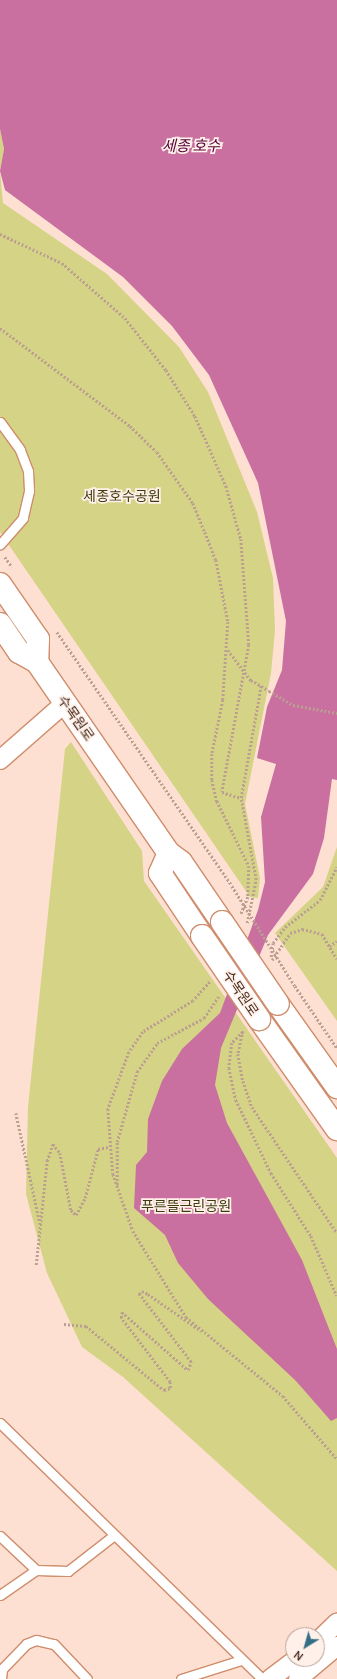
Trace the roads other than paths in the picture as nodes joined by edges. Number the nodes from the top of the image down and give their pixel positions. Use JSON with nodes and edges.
{"nodes":[{"id":1,"x":0,"y":422,"type":"edge"},
{"id":2,"x":0,"y":544,"type":"edge"},
{"id":3,"x":7,"y":576,"type":"edge"},
{"id":4,"x":0,"y":624,"type":"edge"},
{"id":5,"x":37,"y":662,"type":"junction"},
{"id":6,"x":66,"y":702,"type":"junction"},
{"id":7,"x":0,"y":760,"type":"edge"},
{"id":8,"x":169,"y":854,"type":"junction"},
{"id":9,"x":337,"y":1087,"type":"edge"},
{"id":10,"x":337,"y":1129,"type":"edge"},
{"id":11,"x":0,"y":1423,"type":"edge"},
{"id":12,"x":0,"y":1536,"type":"edge"},
{"id":13,"x":112,"y":1536,"type":"junction"},
{"id":14,"x":36,"y":1570,"type":"junction"},
{"id":15,"x":0,"y":1595,"type":"edge"},
{"id":16,"x":337,"y":1623,"type":"edge"},
{"id":17,"x":325,"y":1634,"type":"edge"},
{"id":18,"x":337,"y":1646,"type":"edge"},
{"id":19,"x":242,"y":1660,"type":"junction"},
{"id":20,"x":303,"y":1673,"type":"edge"},
{"id":21,"x":1,"y":1679,"type":"edge"},
{"id":22,"x":87,"y":1679,"type":"edge"},
{"id":23,"x":181,"y":1679,"type":"edge"},
{"id":24,"x":262,"y":1679,"type":"edge"},
{"id":25,"x":270,"y":1679,"type":"edge"}],
"edges":[{"from":1,"to":2,"type":"lane"},
{"from":3,"to":5,"type":"street"},
{"from":4,"to":5,"type":"street","name":"수목원로"},
{"from":5,"to":6,"type":"street","name":"수목원로"},
{"from":6,"to":7,"type":"street"},
{"from":6,"to":8,"type":"street","name":"수목원로"},
{"from":8,"to":9,"type":"street","name":"수목원로","bridge":true},
{"from":8,"to":10,"type":"street","name":"수목원로","bridge":true},
{"from":11,"to":13,"type":"lane"},
{"from":12,"to":14,"type":"lane"},
{"from":13,"to":14,"type":"lane"},
{"from":13,"to":19,"type":"lane"},
{"from":14,"to":15,"type":"lane"},
{"from":16,"to":17,"type":"street"},
{"from":18,"to":20,"type":"street"},
{"from":19,"to":23,"type":"lane"},
{"from":19,"to":24,"type":"lane"},
{"from":20,"to":25,"type":"street"},
{"from":21,"to":22,"type":"lane"}]}
